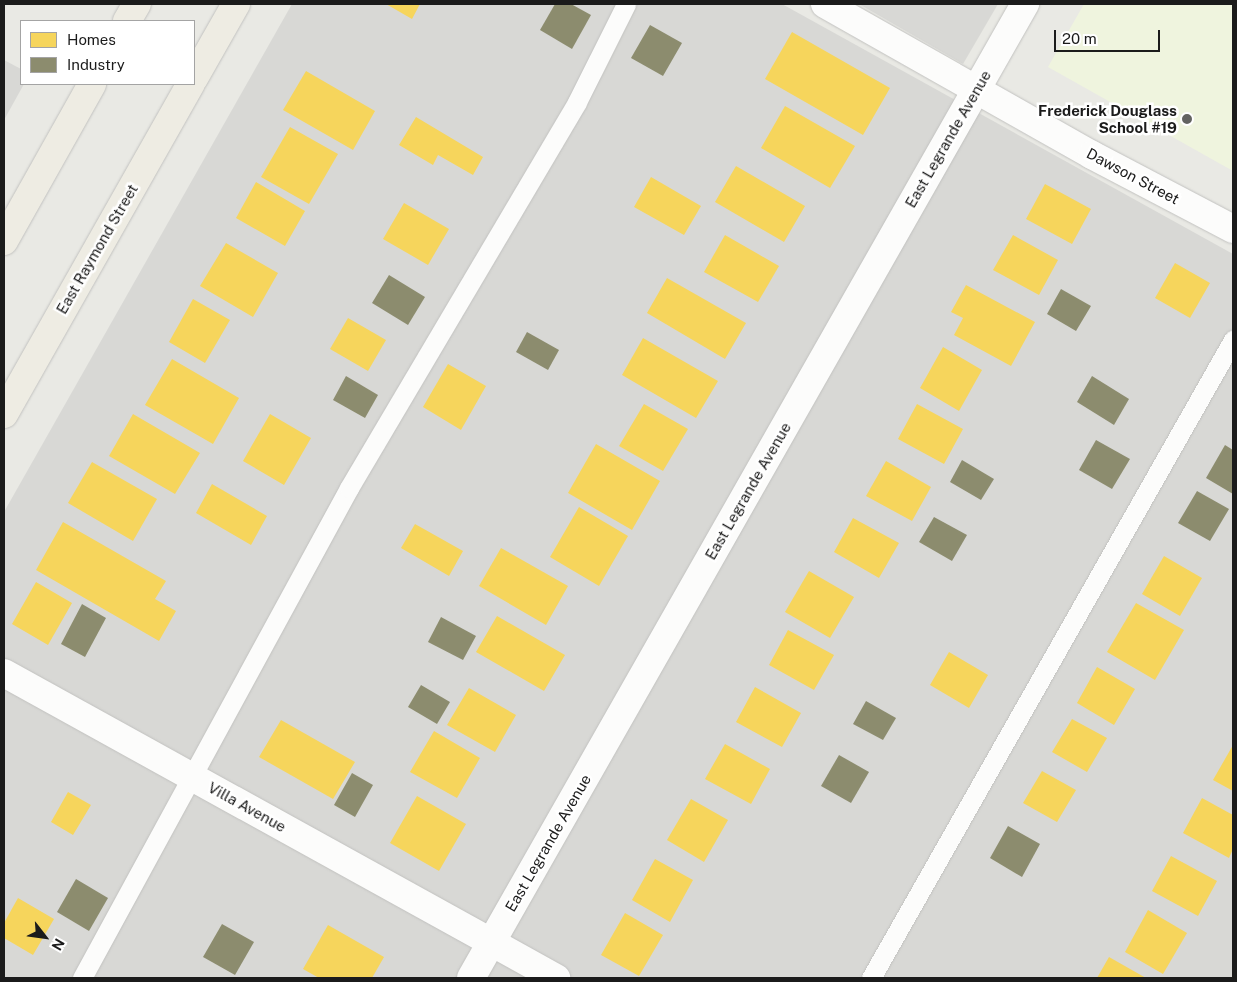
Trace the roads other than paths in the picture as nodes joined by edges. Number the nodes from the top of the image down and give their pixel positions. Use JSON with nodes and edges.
{"nodes":[{"id":1,"x":137,"y":4,"type":"edge"},
{"id":2,"x":236,"y":4,"type":"edge"},
{"id":3,"x":626,"y":4,"type":"edge"},
{"id":4,"x":825,"y":4,"type":"edge"},
{"id":5,"x":1025,"y":4,"type":"edge"},
{"id":6,"x":128,"y":20,"type":"edge"},
{"id":7,"x":195,"y":76,"type":"edge"},
{"id":8,"x":91,"y":85,"type":"edge"},
{"id":9,"x":190,"y":85,"type":"edge"},
{"id":10,"x":977,"y":89,"type":"junction"},
{"id":11,"x":1233,"y":228,"type":"edge"},
{"id":12,"x":4,"y":241,"type":"edge"},
{"id":13,"x":1233,"y":340,"type":"edge"},
{"id":14,"x":4,"y":414,"type":"edge"},
{"id":15,"x":4,"y":673,"type":"edge"},
{"id":16,"x":192,"y":776,"type":"junction"},
{"id":17,"x":491,"y":942,"type":"junction"},
{"id":18,"x":82,"y":978,"type":"edge"},
{"id":19,"x":471,"y":978,"type":"edge"},
{"id":20,"x":556,"y":978,"type":"edge"},
{"id":21,"x":871,"y":978,"type":"edge"}],
"edges":[{"from":1,"to":6,"type":"main road"},
{"from":2,"to":7,"type":"main road"},
{"from":3,"to":16,"type":"lane"},
{"from":4,"to":10,"type":"street","name":"Dawson Street"},
{"from":5,"to":10,"type":"street","name":"East Legrande Avenue"},
{"from":8,"to":12,"type":"main road"},
{"from":9,"to":14,"type":"main road","name":"East Raymond Street"},
{"from":10,"to":11,"type":"street","name":"Dawson Street"},
{"from":10,"to":17,"type":"street","name":"East Legrande Avenue"},
{"from":13,"to":21,"type":"lane"},
{"from":15,"to":16,"type":"street","name":"Villa Avenue"},
{"from":16,"to":17,"type":"street","name":"Villa Avenue"},
{"from":16,"to":18,"type":"lane"},
{"from":17,"to":19,"type":"street","name":"East Legrande Avenue"},
{"from":17,"to":20,"type":"street","name":"Villa Avenue"}]}
